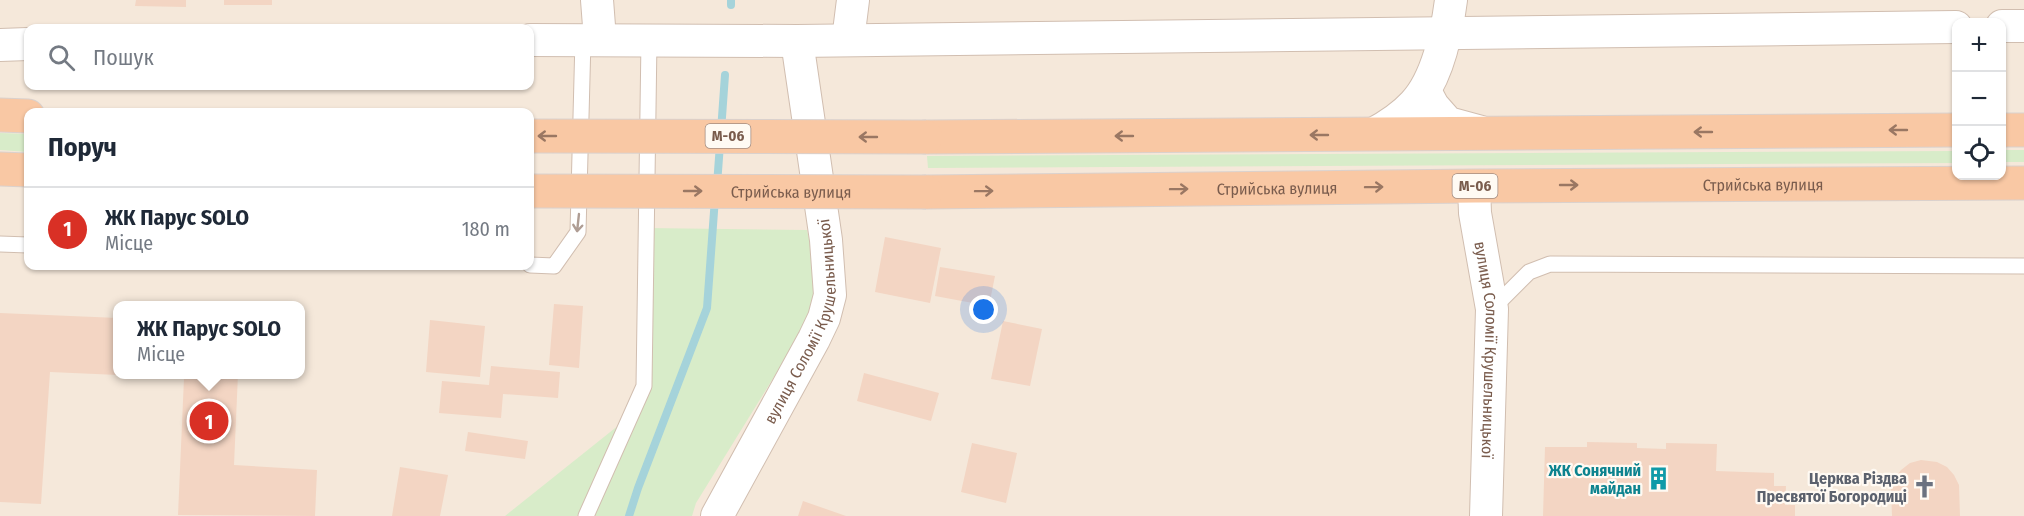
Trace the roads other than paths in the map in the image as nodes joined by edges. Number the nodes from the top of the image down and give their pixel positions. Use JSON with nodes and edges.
{"nodes":[{"id":1,"x":597,"y":0,"type":"edge"},
{"id":2,"x":853,"y":0,"type":"edge"},
{"id":3,"x":1451,"y":0,"type":"edge"},
{"id":4,"x":2024,"y":26,"type":"edge"},
{"id":5,"x":1952,"y":27,"type":"edge"},
{"id":6,"x":2006,"y":27,"type":"edge"},
{"id":7,"x":1447,"y":34,"type":"junction"},
{"id":8,"x":592,"y":39,"type":"junction"},
{"id":9,"x":534,"y":40,"type":"edge"},
{"id":10,"x":649,"y":40,"type":"junction"},
{"id":11,"x":848,"y":40,"type":"junction"},
{"id":12,"x":797,"y":41,"type":"junction"},
{"id":13,"x":24,"y":44,"type":"edge"},
{"id":14,"x":0,"y":45,"type":"edge"},
{"id":15,"x":1425,"y":91,"type":"junction"},
{"id":16,"x":0,"y":115,"type":"edge"},
{"id":17,"x":24,"y":116,"type":"edge"},
{"id":18,"x":1952,"y":130,"type":"edge"},
{"id":19,"x":2006,"y":130,"type":"edge"},
{"id":20,"x":2024,"y":130,"type":"edge"},
{"id":21,"x":1373,"y":134,"type":"junction"},
{"id":22,"x":1486,"y":134,"type":"junction"},
{"id":23,"x":534,"y":136,"type":"edge"},
{"id":24,"x":0,"y":169,"type":"edge"},
{"id":25,"x":24,"y":170,"type":"edge"},
{"id":26,"x":2024,"y":183,"type":"edge"},
{"id":27,"x":1474,"y":186,"type":"junction"},
{"id":28,"x":534,"y":191,"type":"edge"},
{"id":29,"x":0,"y":244,"type":"edge"},
{"id":30,"x":24,"y":245,"type":"edge"},
{"id":31,"x":534,"y":265,"type":"edge"},
{"id":32,"x":2024,"y":266,"type":"edge"},
{"id":33,"x":1492,"y":309,"type":"junction"},
{"id":34,"x":586,"y":516,"type":"edge"},
{"id":35,"x":717,"y":516,"type":"edge"},
{"id":36,"x":1486,"y":516,"type":"edge"}],
"edges":[{"from":1,"to":8,"type":"street"},
{"from":2,"to":11,"type":"street"},
{"from":3,"to":7,"type":"street"},
{"from":4,"to":6,"type":"street"},
{"from":5,"to":7,"type":"street"},
{"from":7,"to":11,"type":"street"},
{"from":7,"to":15,"type":"street"},
{"from":8,"to":9,"type":"street"},
{"from":8,"to":10,"type":"street"},
{"from":8,"to":31,"type":"lane","one_way":true},
{"from":10,"to":12,"type":"street"},
{"from":10,"to":34,"type":"lane"},
{"from":11,"to":12,"type":"street"},
{"from":12,"to":35,"type":"street","name":"вулиця Соломії Крушельницької"},
{"from":13,"to":14,"type":"street"},
{"from":15,"to":21,"type":"street"},
{"from":15,"to":22,"type":"street"},
{"from":16,"to":17,"type":"highway"},
{"from":18,"to":22,"type":"highway","number":"М-06","one_way":true},
{"from":19,"to":20,"type":"highway"},
{"from":21,"to":22,"type":"highway","number":"М-06"},
{"from":21,"to":23,"type":"highway","number":"М-06","one_way":true,"bridge":true},
{"from":24,"to":25,"type":"highway"},
{"from":27,"to":26,"type":"highway","name":"Стрийська вулиця","number":"М-06","one_way":true},
{"from":28,"to":27,"type":"highway","name":"Стрийська вулиця","number":"М-06","one_way":true,"bridge":true},
{"from":27,"to":33,"type":"street","name":"вулиця Соломії Крушельницької"},
{"from":29,"to":30,"type":"lane"},
{"from":32,"to":33,"type":"lane"},
{"from":33,"to":36,"type":"street","name":"вулиця Соломії Крушельницької"}]}
